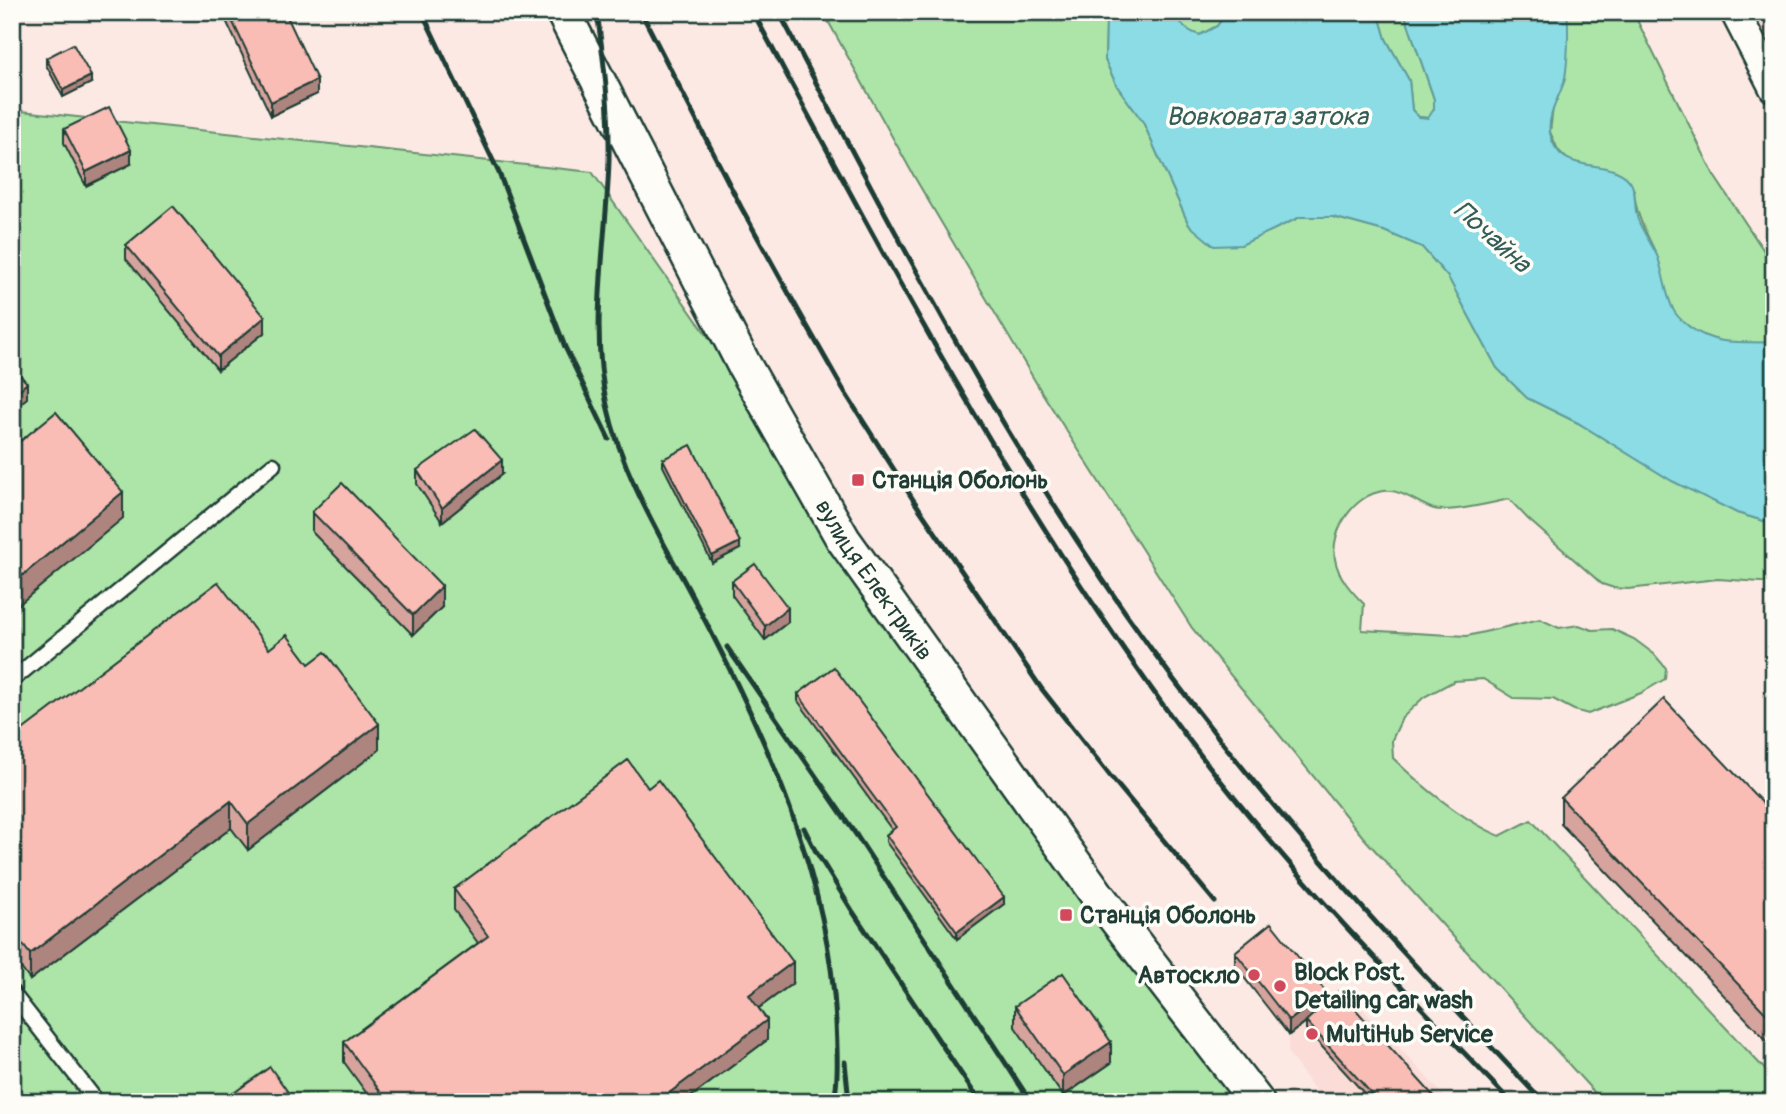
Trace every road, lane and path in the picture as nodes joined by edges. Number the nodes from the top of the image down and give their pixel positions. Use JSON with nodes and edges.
{"nodes":[{"id":1,"x":563,"y":12,"type":"edge"},
{"id":2,"x":1735,"y":12,"type":"edge"},
{"id":3,"x":1774,"y":88,"type":"edge"},
{"id":4,"x":273,"y":465,"type":"dead end"},
{"id":5,"x":12,"y":680,"type":"edge"},
{"id":6,"x":12,"y":993,"type":"edge"},
{"id":7,"x":97,"y":1102,"type":"edge"},
{"id":8,"x":1257,"y":1102,"type":"edge"}],
"edges":[{"from":1,"to":8,"type":"street","name":"вулиця Електриків"},
{"from":2,"to":3,"type":"street"},
{"from":4,"to":5,"type":"lane"},
{"from":6,"to":7,"type":"lane"}]}
